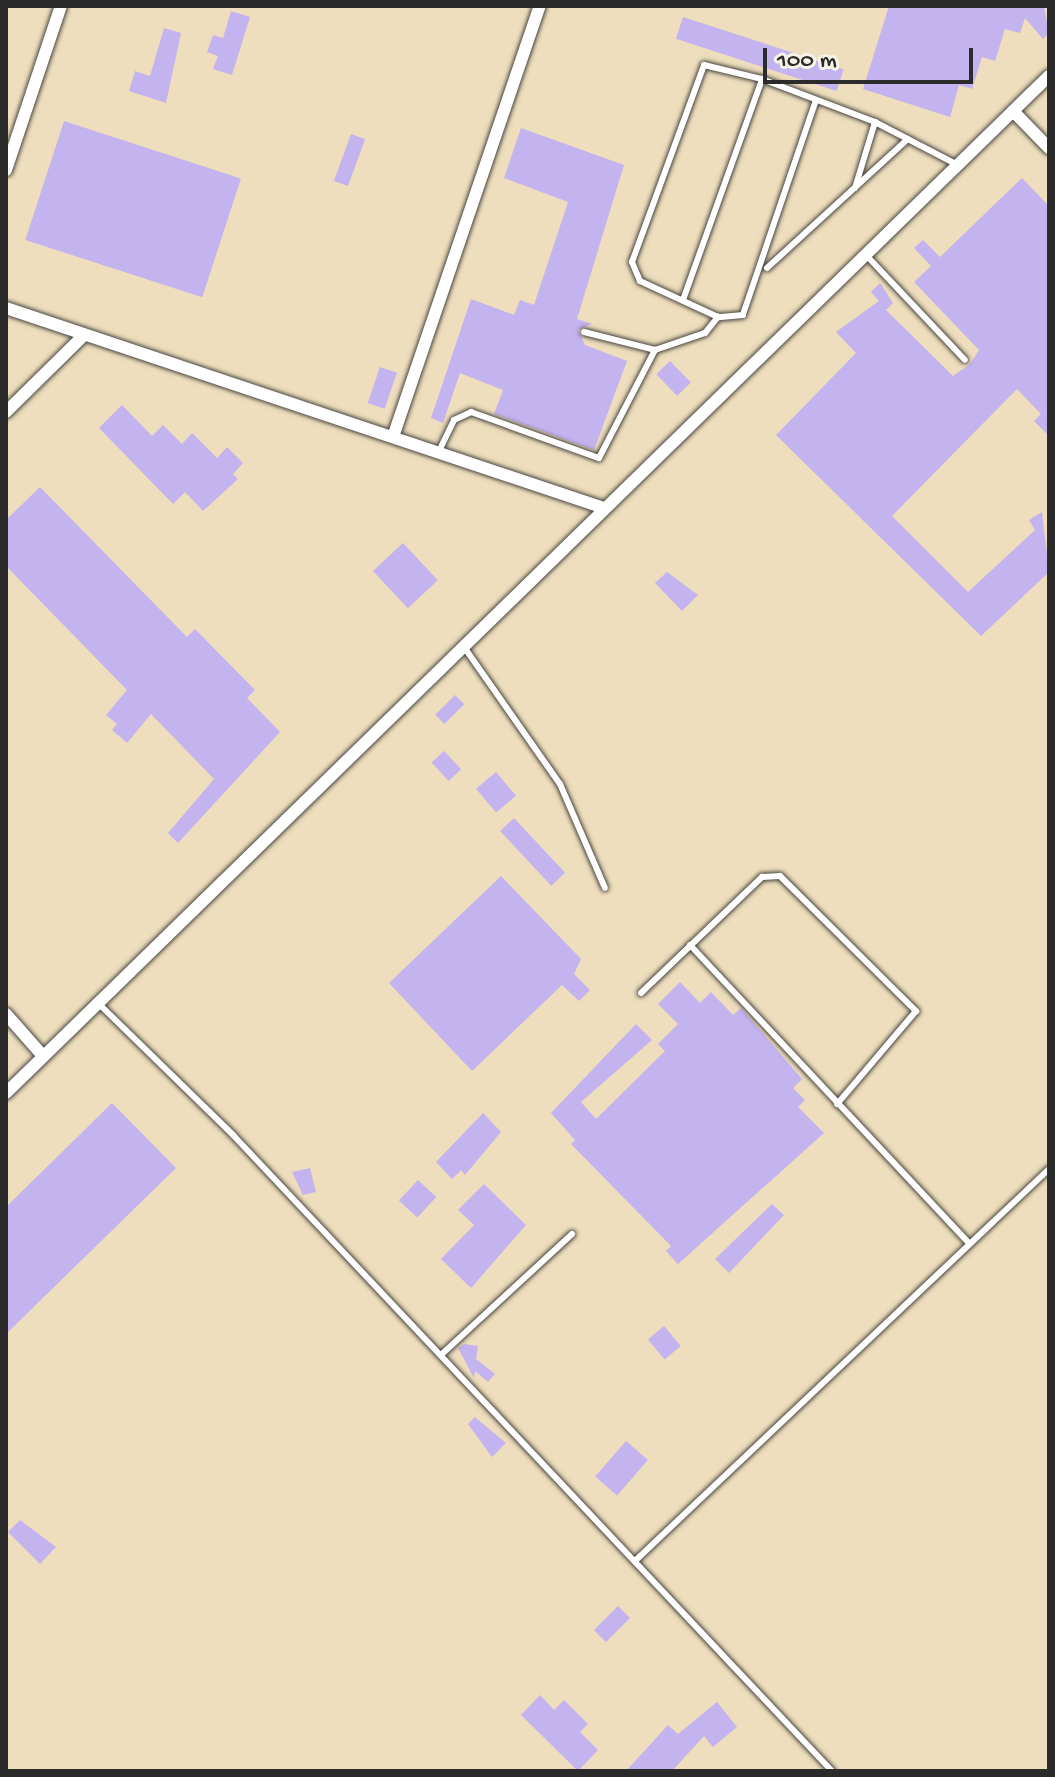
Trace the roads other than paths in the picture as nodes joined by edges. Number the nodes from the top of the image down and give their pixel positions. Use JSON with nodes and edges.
{"nodes":[{"id":1,"x":61,"y":6,"type":"edge"},
{"id":2,"x":540,"y":6,"type":"edge"},
{"id":3,"x":1049,"y":76,"type":"edge"},
{"id":4,"x":762,"y":79,"type":"junction"},
{"id":5,"x":816,"y":100,"type":"junction"},
{"id":6,"x":1013,"y":111,"type":"junction"},
{"id":7,"x":875,"y":122,"type":"junction"},
{"id":8,"x":908,"y":139,"type":"junction"},
{"id":9,"x":1049,"y":148,"type":"edge"},
{"id":10,"x":958,"y":165,"type":"junction"},
{"id":11,"x":6,"y":170,"type":"edge"},
{"id":12,"x":855,"y":188,"type":"junction"},
{"id":13,"x":865,"y":255,"type":"junction"},
{"id":14,"x":764,"y":270,"type":"junction"},
{"id":15,"x":683,"y":300,"type":"junction"},
{"id":16,"x":6,"y":308,"type":"edge"},
{"id":17,"x":718,"y":317,"type":"junction"},
{"id":18,"x":584,"y":332,"type":"dead end"},
{"id":19,"x":84,"y":335,"type":"junction"},
{"id":20,"x":655,"y":350,"type":"junction"},
{"id":21,"x":965,"y":360,"type":"dead end"},
{"id":22,"x":6,"y":412,"type":"edge"},
{"id":23,"x":394,"y":434,"type":"junction"},
{"id":24,"x":440,"y":449,"type":"junction"},
{"id":25,"x":604,"y":508,"type":"junction"},
{"id":26,"x":464,"y":647,"type":"junction"},
{"id":27,"x":605,"y":888,"type":"dead end"},
{"id":28,"x":690,"y":945,"type":"junction"},
{"id":29,"x":641,"y":993,"type":"dead end"},
{"id":30,"x":100,"y":1005,"type":"junction"},
{"id":31,"x":6,"y":1014,"type":"edge"},
{"id":32,"x":43,"y":1056,"type":"junction"},
{"id":33,"x":6,"y":1093,"type":"edge"},
{"id":34,"x":837,"y":1104,"type":"junction"},
{"id":35,"x":1049,"y":1169,"type":"edge"},
{"id":36,"x":572,"y":1234,"type":"dead end"},
{"id":37,"x":968,"y":1242,"type":"junction"},
{"id":38,"x":442,"y":1354,"type":"junction"},
{"id":39,"x":636,"y":1560,"type":"junction"},
{"id":40,"x":832,"y":1771,"type":"edge"}],
"edges":[{"from":1,"to":11,"type":"street"},
{"from":2,"to":23,"type":"street"},
{"from":3,"to":6,"type":"street"},
{"from":4,"to":5,"type":"lane"},
{"from":4,"to":15,"type":"lane"},
{"from":4,"to":15,"type":"lane"},
{"from":5,"to":7,"type":"lane"},
{"from":5,"to":14,"type":"lane"},
{"from":6,"to":9,"type":"street"},
{"from":6,"to":10,"type":"street"},
{"from":7,"to":8,"type":"lane"},
{"from":7,"to":12,"type":"lane"},
{"from":8,"to":10,"type":"lane"},
{"from":8,"to":12,"type":"lane"},
{"from":10,"to":13,"type":"street"},
{"from":12,"to":14,"type":"lane"},
{"from":13,"to":21,"type":"lane"},
{"from":13,"to":25,"type":"street"},
{"from":14,"to":17,"type":"lane"},
{"from":15,"to":17,"type":"lane"},
{"from":16,"to":19,"type":"street"},
{"from":17,"to":20,"type":"lane"},
{"from":18,"to":20,"type":"lane"},
{"from":19,"to":22,"type":"street"},
{"from":19,"to":23,"type":"street"},
{"from":20,"to":24,"type":"lane"},
{"from":23,"to":24,"type":"street"},
{"from":24,"to":25,"type":"street"},
{"from":25,"to":26,"type":"street"},
{"from":26,"to":27,"type":"lane"},
{"from":26,"to":30,"type":"street"},
{"from":28,"to":29,"type":"lane"},
{"from":28,"to":34,"type":"lane"},
{"from":28,"to":34,"type":"lane"},
{"from":30,"to":32,"type":"street"},
{"from":30,"to":38,"type":"lane"},
{"from":31,"to":32,"type":"street"},
{"from":32,"to":33,"type":"street"},
{"from":34,"to":37,"type":"lane"},
{"from":35,"to":37,"type":"lane"},
{"from":36,"to":38,"type":"lane"},
{"from":37,"to":39,"type":"lane"},
{"from":38,"to":39,"type":"lane"},
{"from":39,"to":40,"type":"lane"}]}
